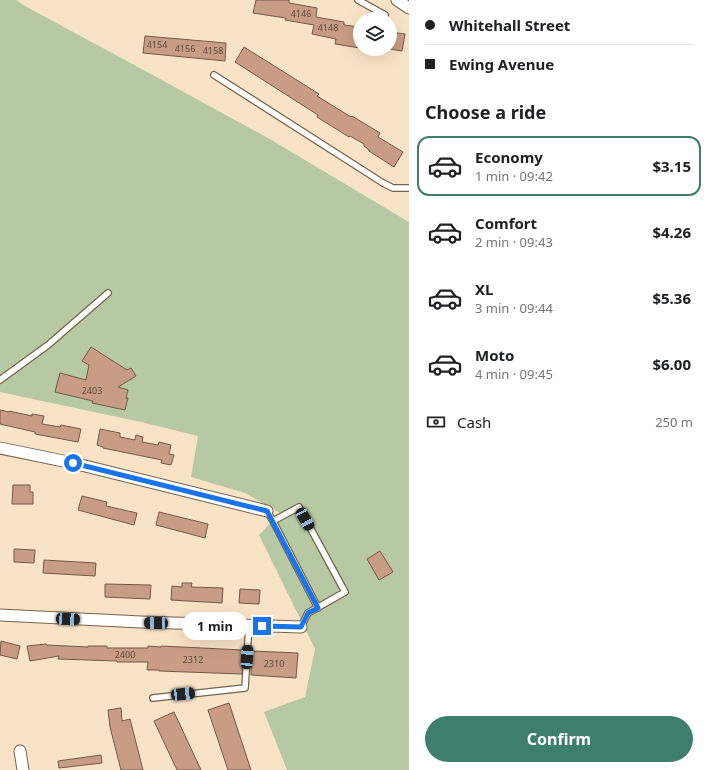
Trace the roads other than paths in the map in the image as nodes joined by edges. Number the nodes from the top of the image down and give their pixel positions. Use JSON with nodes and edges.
{"nodes":[{"id":1,"x":358,"y":0,"type":"edge"},
{"id":2,"x":397,"y":0,"type":"edge"},
{"id":3,"x":409,"y":8,"type":"edge"},
{"id":4,"x":380,"y":12,"type":"edge"},
{"id":5,"x":214,"y":75,"type":"dead end"},
{"id":6,"x":409,"y":188,"type":"edge"},
{"id":7,"x":108,"y":293,"type":"dead end"},
{"id":8,"x":0,"y":380,"type":"edge"},
{"id":9,"x":0,"y":448,"type":"edge"},
{"id":10,"x":267,"y":511,"type":"joint"},
{"id":11,"x":273,"y":521,"type":"junction"},
{"id":12,"x":318,"y":608,"type":"junction"},
{"id":13,"x":0,"y":615,"type":"edge"},
{"id":14,"x":249,"y":625,"type":"junction"},
{"id":15,"x":301,"y":627,"type":"joint"},
{"id":16,"x":153,"y":698,"type":"dead end"},
{"id":17,"x":20,"y":751,"type":"dead end"},
{"id":18,"x":23,"y":770,"type":"edge"}],
"edges":[{"from":1,"to":4,"type":"lane"},
{"from":2,"to":3,"type":"street"},
{"from":5,"to":6,"type":"lane"},
{"from":7,"to":8,"type":"lane"},
{"from":9,"to":10,"type":"street"},
{"from":10,"to":11,"type":"lane"},
{"from":11,"to":12,"type":"lane"},
{"from":11,"to":12,"type":"lane"},
{"from":12,"to":15,"type":"lane"},
{"from":13,"to":14,"type":"street"},
{"from":14,"to":15,"type":"street"},
{"from":14,"to":16,"type":"lane"},
{"from":17,"to":18,"type":"street"}]}
